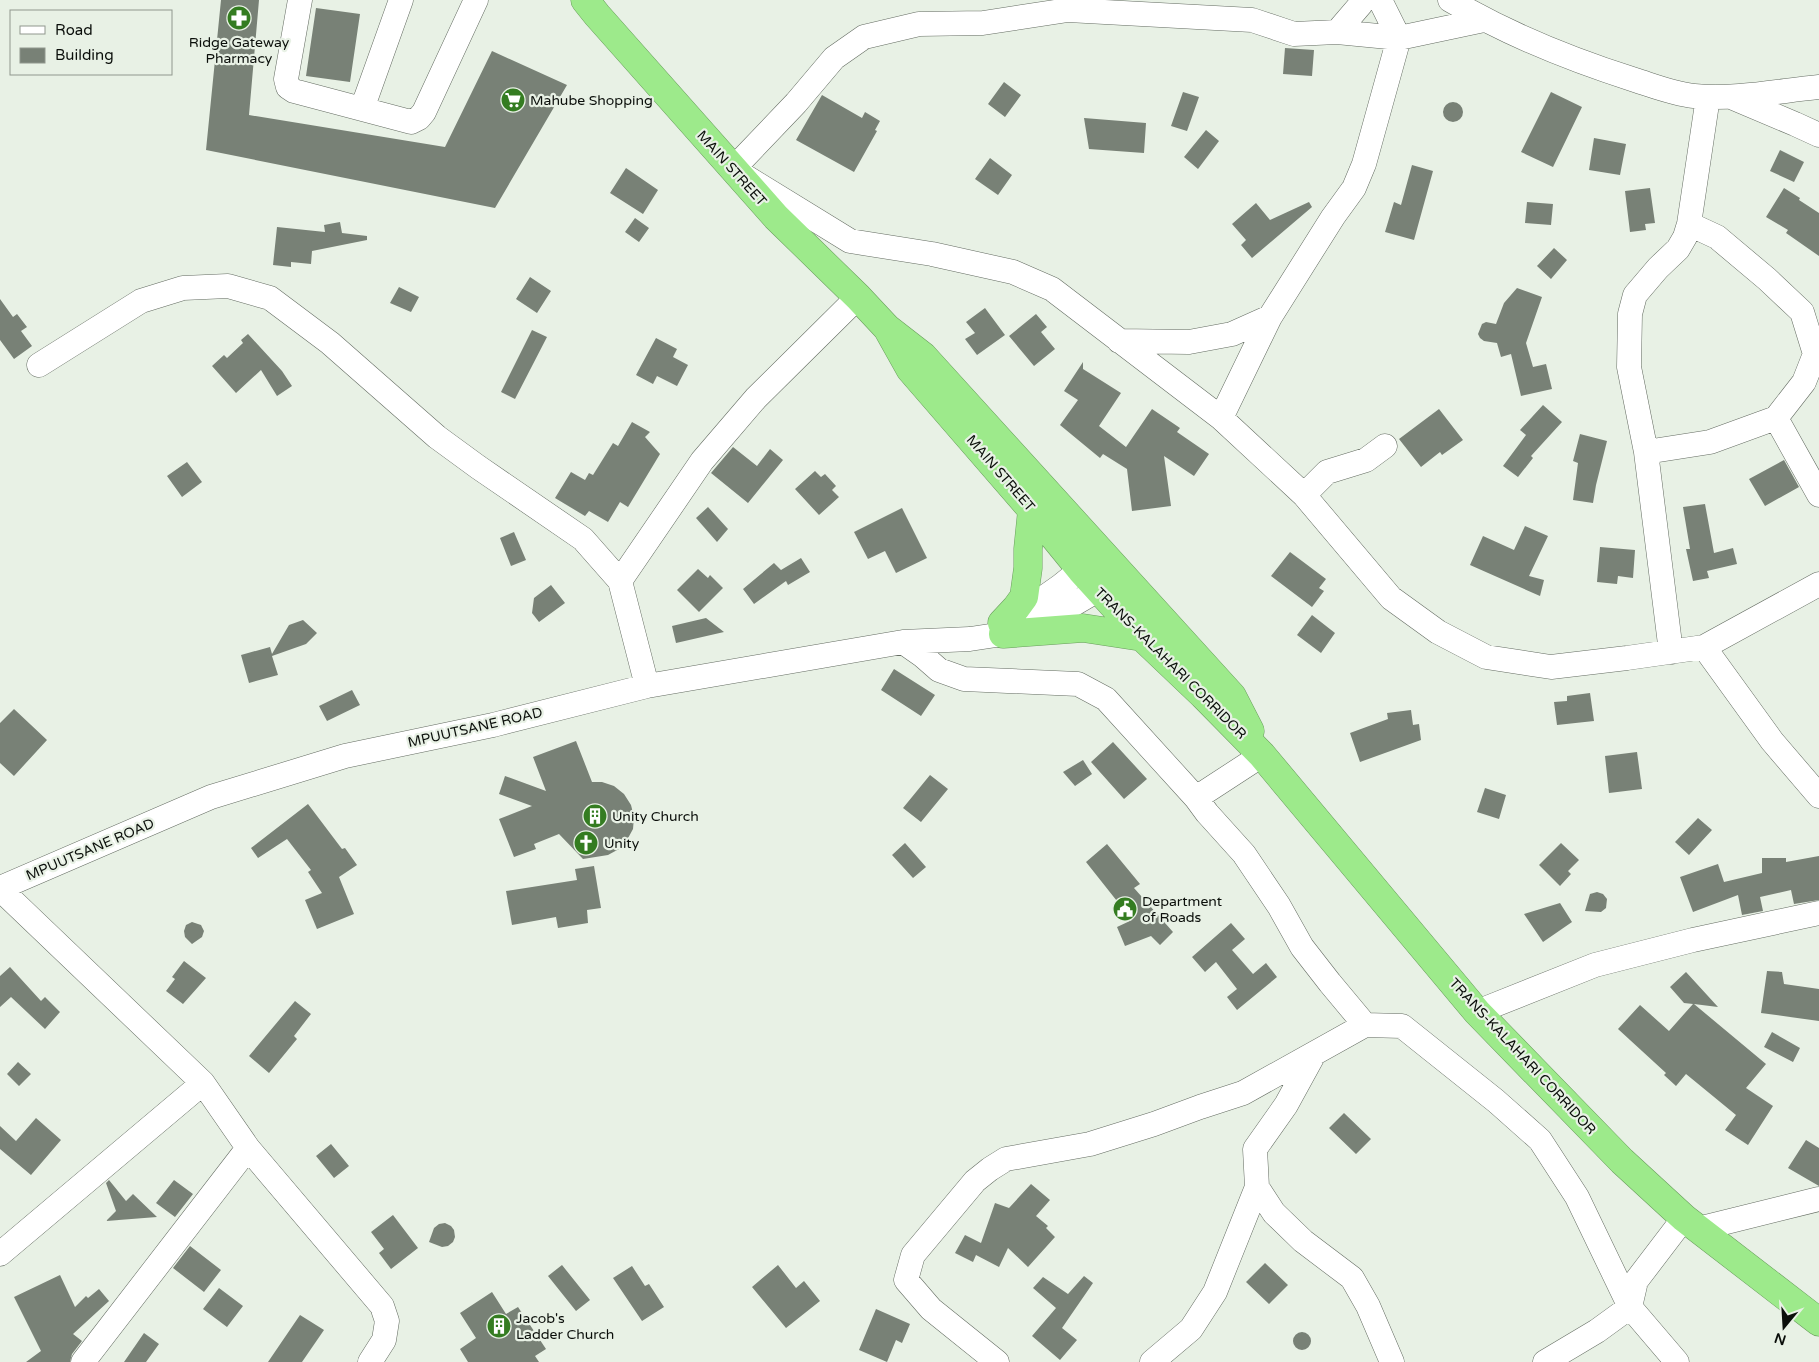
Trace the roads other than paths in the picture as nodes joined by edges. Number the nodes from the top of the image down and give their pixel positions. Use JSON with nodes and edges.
{"nodes":[{"id":1,"x":300,"y":0,"type":"edge"},
{"id":2,"x":400,"y":0,"type":"edge"},
{"id":3,"x":476,"y":0,"type":"edge"},
{"id":4,"x":585,"y":0,"type":"edge"},
{"id":5,"x":1360,"y":0,"type":"edge"},
{"id":6,"x":1380,"y":0,"type":"edge"},
{"id":7,"x":1450,"y":0,"type":"edge"},
{"id":8,"x":1484,"y":20,"type":"junction"},
{"id":9,"x":1337,"y":32,"type":"junction"},
{"id":10,"x":1399,"y":38,"type":"junction"},
{"id":11,"x":1819,"y":87,"type":"edge"},
{"id":12,"x":1719,"y":96,"type":"junction"},
{"id":13,"x":362,"y":110,"type":"junction"},
{"id":14,"x":1819,"y":135,"type":"edge"},
{"id":15,"x":733,"y":169,"type":"junction"},
{"id":16,"x":1689,"y":224,"type":"junction"},
{"id":17,"x":858,"y":297,"type":"junction"},
{"id":18,"x":1270,"y":317,"type":"junction"},
{"id":19,"x":887,"y":328,"type":"junction"},
{"id":20,"x":1119,"y":341,"type":"junction"},
{"id":21,"x":40,"y":365,"type":"dead end"},
{"id":22,"x":1221,"y":418,"type":"junction"},
{"id":23,"x":1776,"y":418,"type":"junction"},
{"id":24,"x":1385,"y":446,"type":"dead end"},
{"id":25,"x":1646,"y":452,"type":"junction"},
{"id":26,"x":1304,"y":495,"type":"junction"},
{"id":27,"x":1819,"y":495,"type":"edge"},
{"id":28,"x":1032,"y":510,"type":"junction"},
{"id":29,"x":1100,"y":550,"type":"junction"},
{"id":30,"x":1121,"y":573,"type":"junction"},
{"id":31,"x":1089,"y":580,"type":"junction"},
{"id":32,"x":620,"y":581,"type":"junction"},
{"id":33,"x":1819,"y":584,"type":"edge"},
{"id":34,"x":1002,"y":629,"type":"junction"},
{"id":35,"x":1142,"y":637,"type":"junction"},
{"id":36,"x":903,"y":642,"type":"junction"},
{"id":37,"x":1704,"y":647,"type":"junction"},
{"id":38,"x":1671,"y":652,"type":"junction"},
{"id":39,"x":647,"y":686,"type":"junction"},
{"id":40,"x":1262,"y":755,"type":"junction"},
{"id":41,"x":1819,"y":796,"type":"edge"},
{"id":42,"x":1196,"y":798,"type":"junction"},
{"id":43,"x":0,"y":889,"type":"edge"},
{"id":44,"x":1819,"y":913,"type":"edge"},
{"id":45,"x":1478,"y":1012,"type":"junction"},
{"id":46,"x":1365,"y":1025,"type":"junction"},
{"id":47,"x":1314,"y":1054,"type":"junction"},
{"id":48,"x":203,"y":1083,"type":"junction"},
{"id":49,"x":248,"y":1148,"type":"junction"},
{"id":50,"x":1258,"y":1187,"type":"junction"},
{"id":51,"x":1819,"y":1199,"type":"edge"},
{"id":52,"x":1691,"y":1224,"type":"junction"},
{"id":53,"x":0,"y":1254,"type":"edge"},
{"id":54,"x":1630,"y":1307,"type":"junction"},
{"id":55,"x":1819,"y":1322,"type":"edge"},
{"id":56,"x":83,"y":1362,"type":"edge"},
{"id":57,"x":370,"y":1362,"type":"edge"},
{"id":58,"x":997,"y":1362,"type":"edge"},
{"id":59,"x":1152,"y":1362,"type":"edge"},
{"id":60,"x":1392,"y":1362,"type":"edge"},
{"id":61,"x":1545,"y":1362,"type":"edge"},
{"id":62,"x":1677,"y":1362,"type":"edge"}],
"edges":[{"from":1,"to":13,"type":"street"},
{"from":2,"to":13,"type":"street"},
{"from":3,"to":13,"type":"street"},
{"from":4,"to":15,"type":"highway","name":"MAIN STREET"},
{"from":5,"to":9,"type":"street"},
{"from":6,"to":10,"type":"street"},
{"from":7,"to":8,"type":"street"},
{"from":8,"to":10,"type":"street"},
{"from":8,"to":12,"type":"street"},
{"from":9,"to":10,"type":"street"},
{"from":9,"to":15,"type":"street"},
{"from":10,"to":18,"type":"street"},
{"from":11,"to":12,"type":"street"},
{"from":12,"to":14,"type":"street"},
{"from":12,"to":16,"type":"street"},
{"from":15,"to":17,"type":"highway","name":"MAIN STREET"},
{"from":15,"to":20,"type":"street"},
{"from":16,"to":23,"type":"street"},
{"from":16,"to":25,"type":"street"},
{"from":17,"to":19,"type":"highway","name":"MAIN STREET"},
{"from":17,"to":32,"type":"street"},
{"from":18,"to":20,"type":"street"},
{"from":18,"to":22,"type":"street"},
{"from":19,"to":28,"type":"highway","name":"MAIN STREET"},
{"from":19,"to":29,"type":"highway","name":"MAIN STREET"},
{"from":20,"to":22,"type":"street"},
{"from":21,"to":32,"type":"street"},
{"from":22,"to":26,"type":"street"},
{"from":23,"to":25,"type":"street"},
{"from":23,"to":27,"type":"street"},
{"from":24,"to":26,"type":"street"},
{"from":25,"to":38,"type":"street"},
{"from":26,"to":38,"type":"street"},
{"from":28,"to":31,"type":"highway","name":"MAIN STREET"},
{"from":28,"to":34,"type":"highway"},
{"from":29,"to":30,"type":"highway","name":"TRANS-KALAHARI CORRIDOR"},
{"from":29,"to":31,"type":"street","name":"MPUUTSANE ROAD"},
{"from":30,"to":31,"type":"street","name":"MPUUTSANE ROAD"},
{"from":30,"to":40,"type":"highway","name":"TRANS-KALAHARI CORRIDOR"},
{"from":31,"to":34,"type":"street","name":"MPUUTSANE ROAD"},
{"from":31,"to":35,"type":"highway","name":"TRANS-KALAHARI CORRIDOR"},
{"from":32,"to":39,"type":"street"},
{"from":33,"to":37,"type":"street"},
{"from":34,"to":35,"type":"highway"},
{"from":34,"to":36,"type":"street","name":"MPUUTSANE ROAD"},
{"from":35,"to":40,"type":"highway","name":"TRANS-KALAHARI CORRIDOR"},
{"from":36,"to":39,"type":"street","name":"MPUUTSANE ROAD"},
{"from":36,"to":42,"type":"street"},
{"from":37,"to":38,"type":"street"},
{"from":37,"to":41,"type":"street"},
{"from":39,"to":43,"type":"street","name":"MPUUTSANE ROAD"},
{"from":40,"to":42,"type":"street"},
{"from":40,"to":45,"type":"highway","name":"TRANS-KALAHARI CORRIDOR"},
{"from":42,"to":46,"type":"street"},
{"from":43,"to":48,"type":"street"},
{"from":44,"to":45,"type":"street"},
{"from":45,"to":52,"type":"highway","name":"TRANS-KALAHARI CORRIDOR"},
{"from":46,"to":47,"type":"street"},
{"from":46,"to":54,"type":"street"},
{"from":47,"to":50,"type":"street"},
{"from":47,"to":58,"type":"street"},
{"from":48,"to":49,"type":"street"},
{"from":48,"to":53,"type":"street"},
{"from":49,"to":56,"type":"street"},
{"from":49,"to":57,"type":"street"},
{"from":50,"to":59,"type":"street"},
{"from":50,"to":60,"type":"street"},
{"from":51,"to":52,"type":"street"},
{"from":52,"to":54,"type":"street"},
{"from":52,"to":55,"type":"highway","name":"TRANS-KALAHARI CORRIDOR"},
{"from":54,"to":61,"type":"street"},
{"from":54,"to":62,"type":"street"}]}
